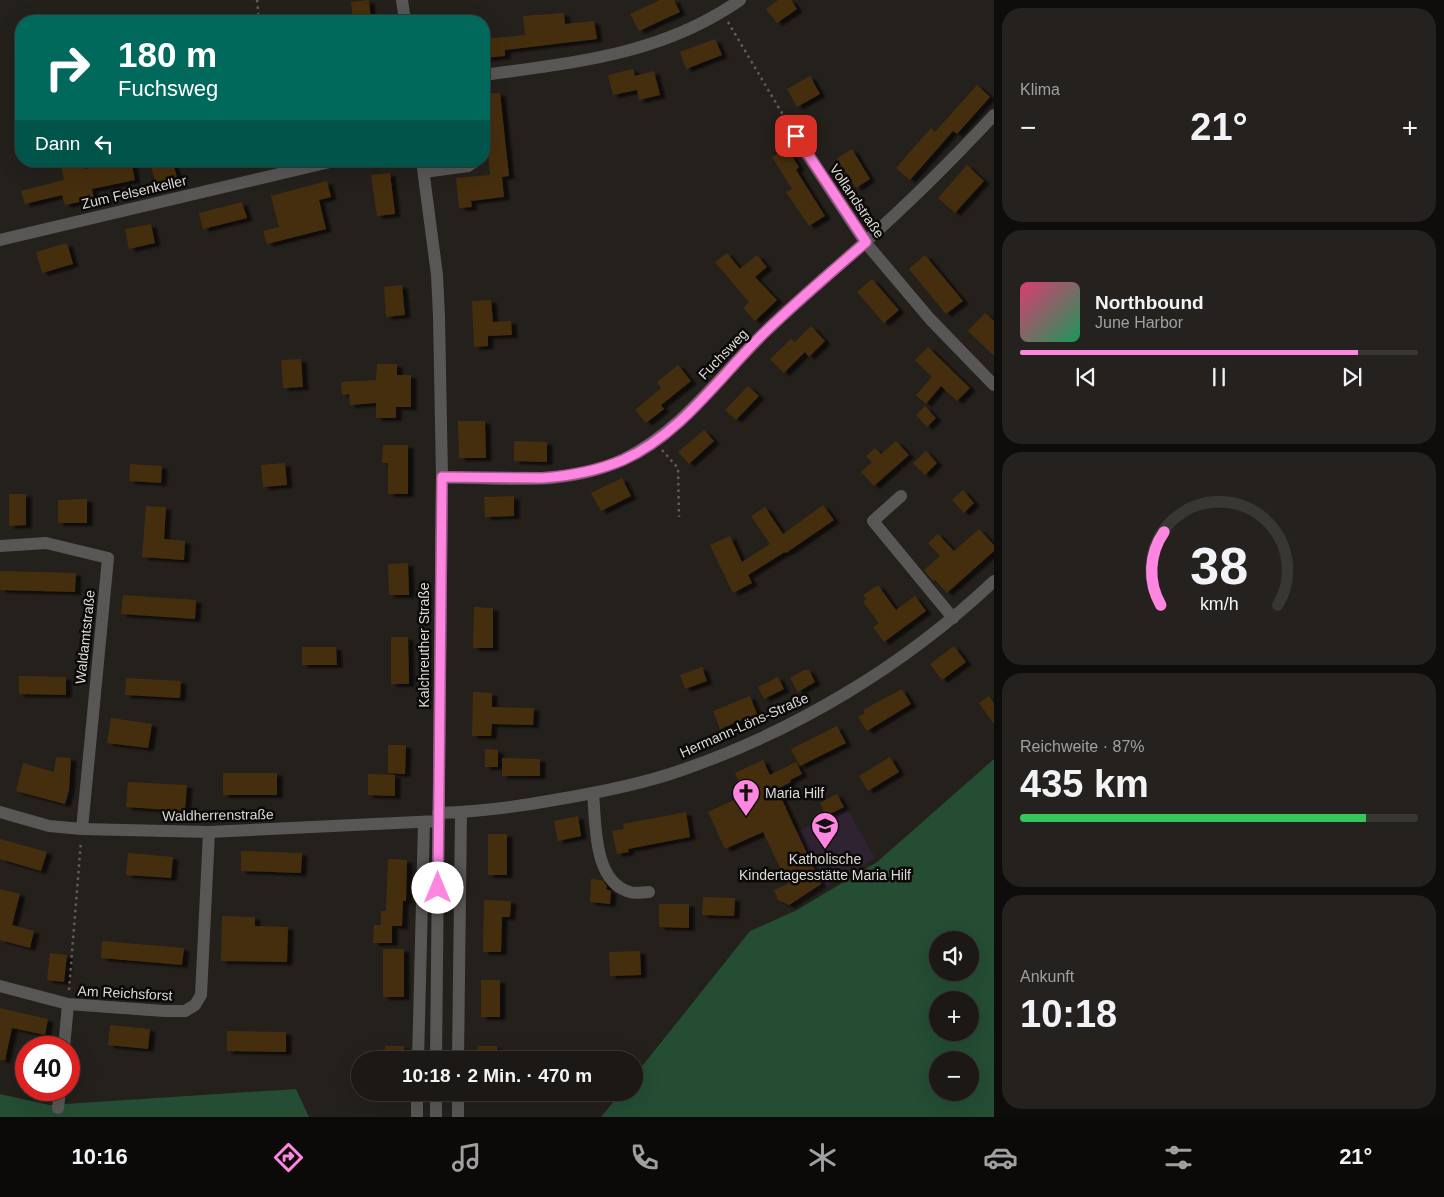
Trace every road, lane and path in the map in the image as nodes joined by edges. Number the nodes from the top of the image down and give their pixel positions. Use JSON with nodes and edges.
{"nodes":[{"id":1,"x":257,"y":0,"type":"edge"},
{"id":2,"x":402,"y":0,"type":"edge"},
{"id":3,"x":740,"y":0,"type":"edge"},
{"id":4,"x":722,"y":12,"type":"junction"},
{"id":5,"x":258,"y":15,"type":"edge"},
{"id":6,"x":404,"y":15,"type":"edge"},
{"id":7,"x":490,"y":74,"type":"edge"},
{"id":8,"x":994,"y":115,"type":"edge"},
{"id":9,"x":796,"y":136,"type":"joint"},
{"id":10,"x":309,"y":167,"type":"edge"},
{"id":11,"x":423,"y":167,"type":"edge"},
{"id":12,"x":0,"y":240,"type":"edge"},
{"id":13,"x":866,"y":242,"type":"junction"},
{"id":14,"x":994,"y":385,"type":"edge"},
{"id":15,"x":654,"y":441,"type":"junction"},
{"id":16,"x":442,"y":477,"type":"junction"},
{"id":17,"x":901,"y":496,"type":"dead end"},
{"id":18,"x":679,"y":517,"type":"dead end"},
{"id":19,"x":0,"y":546,"type":"edge"},
{"id":20,"x":994,"y":580,"type":"edge"},
{"id":21,"x":953,"y":618,"type":"junction"},
{"id":22,"x":593,"y":793,"type":"junction"},
{"id":23,"x":0,"y":812,"type":"edge"},
{"id":24,"x":461,"y":812,"type":"junction"},
{"id":25,"x":438,"y":817,"type":"junction"},
{"id":26,"x":424,"y":822,"type":"junction"},
{"id":27,"x":82,"y":829,"type":"junction"},
{"id":28,"x":209,"y":832,"type":"junction"},
{"id":29,"x":649,"y":892,"type":"dead end"},
{"id":30,"x":0,"y":986,"type":"edge"},
{"id":31,"x":68,"y":1004,"type":"junction"},
{"id":32,"x":65,"y":1036,"type":"edge"},
{"id":33,"x":418,"y":1051,"type":"edge"},
{"id":34,"x":436,"y":1051,"type":"edge"},
{"id":35,"x":458,"y":1051,"type":"edge"},
{"id":36,"x":59,"y":1101,"type":"edge"},
{"id":37,"x":417,"y":1101,"type":"edge"},
{"id":38,"x":436,"y":1101,"type":"edge"},
{"id":39,"x":458,"y":1101,"type":"edge"},
{"id":40,"x":58,"y":1108,"type":"dead end"},
{"id":41,"x":417,"y":1117,"type":"edge"},
{"id":42,"x":436,"y":1117,"type":"edge"},
{"id":43,"x":458,"y":1117,"type":"edge"}],
"edges":[{"from":1,"to":5,"type":"path"},
{"from":2,"to":6,"type":"street"},
{"from":3,"to":4,"type":"street"},
{"from":4,"to":7,"type":"street"},
{"from":4,"to":9,"type":"path"},
{"from":8,"to":13,"type":"street","name":"Fuchsweg"},
{"from":9,"to":13,"type":"street","name":"Vollandstraße"},
{"from":10,"to":12,"type":"street","name":"Zum Felsenkeller"},
{"from":11,"to":16,"type":"street","name":"Kalchreuther Straße"},
{"from":13,"to":14,"type":"street","name":"Vollandstraße"},
{"from":13,"to":15,"type":"street","name":"Fuchsweg"},
{"from":15,"to":16,"type":"street","name":"Fuchsweg"},
{"from":15,"to":18,"type":"path"},
{"from":16,"to":25,"type":"street","name":"Kalchreuther Straße"},
{"from":17,"to":21,"type":"street"},
{"from":19,"to":27,"type":"street","name":"Waldamtstraße"},
{"from":20,"to":21,"type":"street","name":"Hermann-Löns-Straße"},
{"from":21,"to":22,"type":"street","name":"Hermann-Löns-Straße"},
{"from":22,"to":24,"type":"street","name":"Hermann-Löns-Straße"},
{"from":22,"to":29,"type":"street"},
{"from":23,"to":27,"type":"street","name":"Waldherrenstraße"},
{"from":24,"to":25,"type":"street","name":"Hermann-Löns-Straße"},
{"from":24,"to":35,"type":"street"},
{"from":25,"to":26,"type":"street","name":"Waldherrenstraße"},
{"from":25,"to":34,"type":"street","name":"Kalchreuther Straße"},
{"from":26,"to":28,"type":"street","name":"Waldherrenstraße"},
{"from":26,"to":33,"type":"street"},
{"from":27,"to":28,"type":"street","name":"Waldherrenstraße"},
{"from":27,"to":31,"type":"path"},
{"from":28,"to":31,"type":"street","name":"Am Reichsforst"},
{"from":30,"to":31,"type":"street","name":"Am Reichsforst"},
{"from":31,"to":32,"type":"street"},
{"from":36,"to":40,"type":"street"},
{"from":37,"to":41,"type":"street"},
{"from":38,"to":42,"type":"street"},
{"from":39,"to":43,"type":"street"}]}
